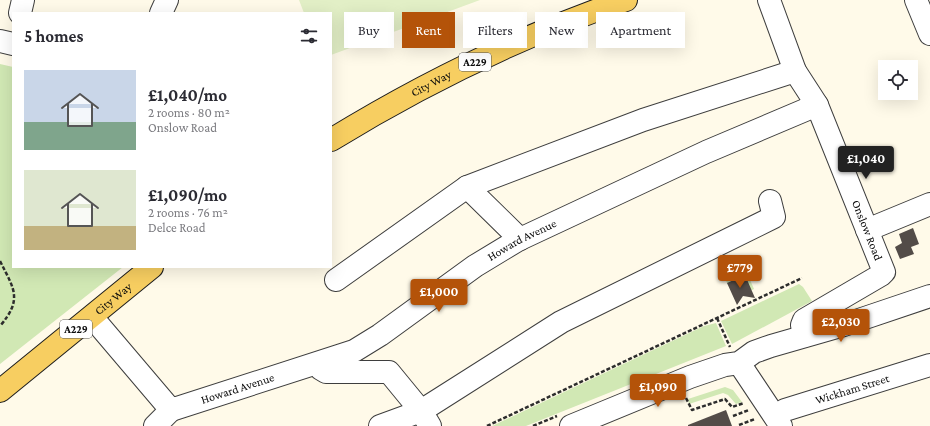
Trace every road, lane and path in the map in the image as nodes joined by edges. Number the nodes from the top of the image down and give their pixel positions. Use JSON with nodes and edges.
{"nodes":[{"id":1,"x":23,"y":0,"type":"edge"},
{"id":2,"x":167,"y":0,"type":"edge"},
{"id":3,"x":626,"y":0,"type":"edge"},
{"id":4,"x":769,"y":0,"type":"edge"},
{"id":5,"x":916,"y":0,"type":"edge"},
{"id":6,"x":600,"y":4,"type":"edge"},
{"id":7,"x":20,"y":12,"type":"edge"},
{"id":8,"x":161,"y":12,"type":"edge"},
{"id":9,"x":930,"y":34,"type":"edge"},
{"id":10,"x":0,"y":41,"type":"edge"},
{"id":11,"x":12,"y":44,"type":"edge"},
{"id":12,"x":795,"y":71,"type":"junction"},
{"id":13,"x":817,"y":105,"type":"junction"},
{"id":14,"x":332,"y":139,"type":"edge"},
{"id":15,"x":467,"y":187,"type":"junction"},
{"id":16,"x":770,"y":201,"type":"dead end"},
{"id":17,"x":930,"y":204,"type":"edge"},
{"id":18,"x":867,"y":230,"type":"junction"},
{"id":19,"x":520,"y":239,"type":"junction"},
{"id":20,"x":0,"y":261,"type":"edge"},
{"id":21,"x":151,"y":268,"type":"edge"},
{"id":22,"x":802,"y":278,"type":"dead end"},
{"id":23,"x":336,"y":280,"type":"dead end"},
{"id":24,"x":930,"y":296,"type":"edge"},
{"id":25,"x":92,"y":317,"type":"junction"},
{"id":26,"x":717,"y":318,"type":"junction"},
{"id":27,"x":0,"y":326,"type":"edge"},
{"id":28,"x":804,"y":336,"type":"junction"},
{"id":29,"x":733,"y":350,"type":"junction"},
{"id":30,"x":318,"y":364,"type":"junction"},
{"id":31,"x":930,"y":365,"type":"edge"},
{"id":32,"x":0,"y":391,"type":"edge"},
{"id":33,"x":688,"y":393,"type":"dead end"},
{"id":34,"x":685,"y":396,"type":"junction"},
{"id":35,"x":742,"y":397,"type":"dead end"},
{"id":36,"x":681,"y":399,"type":"dead end"},
{"id":37,"x":746,"y":401,"type":"junction"},
{"id":38,"x":171,"y":410,"type":"junction"},
{"id":39,"x":733,"y":416,"type":"dead end"},
{"id":40,"x":425,"y":418,"type":"edge"},
{"id":41,"x":772,"y":420,"type":"edge"},
{"id":42,"x":580,"y":424,"type":"edge"},
{"id":43,"x":739,"y":425,"type":"dead end"},
{"id":44,"x":155,"y":426,"type":"edge"},
{"id":45,"x":380,"y":426,"type":"edge"},
{"id":46,"x":486,"y":426,"type":"edge"}],
"edges":[{"from":1,"to":7,"type":"street"},
{"from":2,"to":8,"type":"street"},
{"from":3,"to":6,"type":"main road","name":"City Way","number":"A229"},
{"from":4,"to":12,"type":"street","name":"Onslow Road"},
{"from":5,"to":9,"type":"street"},
{"from":6,"to":14,"type":"main road","name":"City Way","number":"A229"},
{"from":10,"to":11,"type":"street"},
{"from":12,"to":13,"type":"street","name":"Onslow Road"},
{"from":12,"to":15,"type":"street"},
{"from":13,"to":18,"type":"street","name":"Onslow Road"},
{"from":13,"to":19,"type":"street","name":"Howard Avenue"},
{"from":15,"to":19,"type":"street"},
{"from":15,"to":23,"type":"street"},
{"from":16,"to":40,"type":"street"},
{"from":17,"to":18,"type":"street"},
{"from":18,"to":28,"type":"street","name":"Onslow Road"},
{"from":19,"to":30,"type":"street","name":"Howard Avenue"},
{"from":20,"to":27,"type":"path"},
{"from":21,"to":25,"type":"main road","name":"City Way","number":"A229"},
{"from":22,"to":26,"type":"path"},
{"from":24,"to":28,"type":"street"},
{"from":25,"to":32,"type":"main road","name":"City Way","number":"A229"},
{"from":25,"to":38,"type":"street"},
{"from":26,"to":29,"type":"path"},
{"from":26,"to":46,"type":"path"},
{"from":28,"to":29,"type":"street"},
{"from":29,"to":41,"type":"street"},
{"from":29,"to":42,"type":"street"},
{"from":30,"to":38,"type":"street","name":"Howard Avenue"},
{"from":30,"to":40,"type":"street"},
{"from":31,"to":41,"type":"street","name":"Wickham Street"},
{"from":33,"to":34,"type":"path"},
{"from":34,"to":36,"type":"path"},
{"from":34,"to":37,"type":"path"},
{"from":35,"to":37,"type":"path"},
{"from":37,"to":39,"type":"path"},
{"from":38,"to":44,"type":"street"},
{"from":40,"to":45,"type":"street"},
{"from":41,"to":43,"type":"path"}]}
